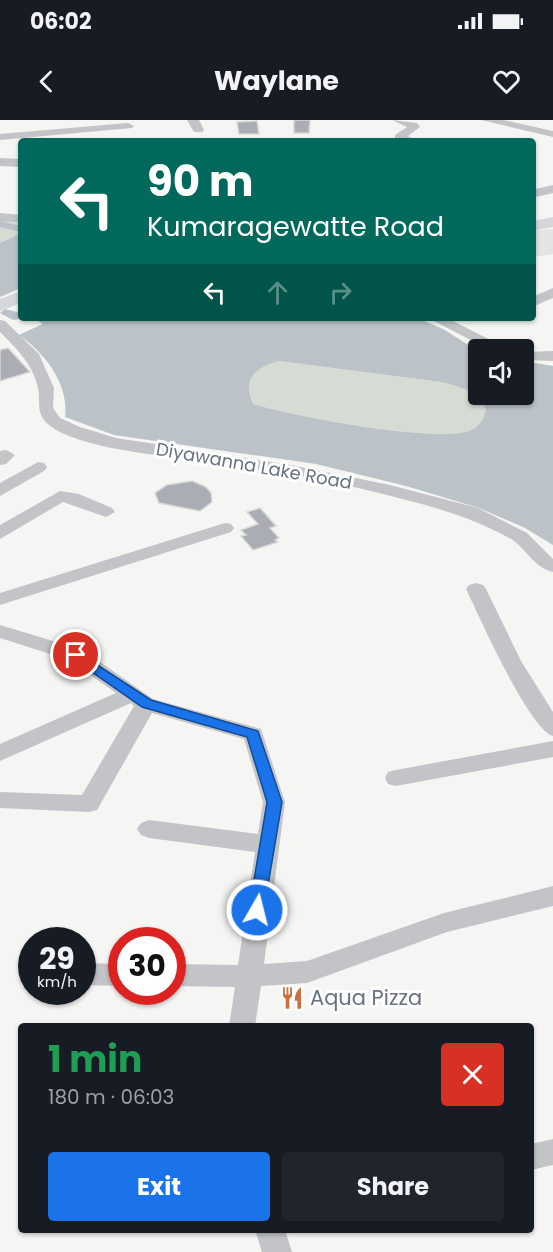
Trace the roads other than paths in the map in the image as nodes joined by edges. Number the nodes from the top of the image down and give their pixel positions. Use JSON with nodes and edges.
{"nodes":[{"id":1,"x":398,"y":120,"type":"edge"},
{"id":2,"x":487,"y":120,"type":"edge"},
{"id":3,"x":128,"y":126,"type":"dead end"},
{"id":4,"x":553,"y":134,"type":"edge"},
{"id":5,"x":0,"y":137,"type":"edge"},
{"id":6,"x":402,"y":138,"type":"edge"},
{"id":7,"x":0,"y":162,"type":"edge"},
{"id":8,"x":18,"y":163,"type":"edge"},
{"id":9,"x":553,"y":189,"type":"edge"},
{"id":10,"x":536,"y":193,"type":"edge"},
{"id":11,"x":18,"y":210,"type":"edge"},
{"id":12,"x":2,"y":218,"type":"edge"},
{"id":13,"x":18,"y":219,"type":"edge"},
{"id":14,"x":553,"y":222,"type":"edge"},
{"id":15,"x":536,"y":225,"type":"edge"},
{"id":16,"x":553,"y":228,"type":"edge"},
{"id":17,"x":536,"y":230,"type":"edge"},
{"id":18,"x":18,"y":291,"type":"edge"},
{"id":19,"x":553,"y":292,"type":"edge"},
{"id":20,"x":18,"y":298,"type":"edge"},
{"id":21,"x":0,"y":299,"type":"edge"},
{"id":22,"x":536,"y":301,"type":"edge"},
{"id":23,"x":0,"y":306,"type":"edge"},
{"id":24,"x":441,"y":321,"type":"edge"},
{"id":25,"x":0,"y":324,"type":"edge"},
{"id":26,"x":480,"y":339,"type":"edge"},
{"id":27,"x":534,"y":356,"type":"edge"},
{"id":28,"x":553,"y":356,"type":"edge"},
{"id":29,"x":38,"y":467,"type":"dead end"},
{"id":30,"x":0,"y":491,"type":"edge"},
{"id":31,"x":106,"y":512,"type":"dead end"},
{"id":32,"x":225,"y":528,"type":"dead end"},
{"id":33,"x":0,"y":533,"type":"edge"},
{"id":34,"x":553,"y":566,"type":"edge"},
{"id":35,"x":476,"y":589,"type":"dead end"},
{"id":36,"x":0,"y":599,"type":"edge"},
{"id":37,"x":0,"y":632,"type":"edge"},
{"id":38,"x":140,"y":699,"type":"junction"},
{"id":39,"x":549,"y":716,"type":"edge"},
{"id":40,"x":553,"y":750,"type":"edge"},
{"id":41,"x":0,"y":753,"type":"edge"},
{"id":42,"x":396,"y":778,"type":"dead end"},
{"id":43,"x":0,"y":800,"type":"edge"},
{"id":44,"x":149,"y":829,"type":"dead end"},
{"id":45,"x":266,"y":844,"type":"junction"},
{"id":46,"x":553,"y":896,"type":"edge"},
{"id":47,"x":186,"y":975,"type":"edge"},
{"id":48,"x":248,"y":976,"type":"junction"},
{"id":49,"x":242,"y":1023,"type":"edge"},
{"id":50,"x":553,"y":1152,"type":"edge"},
{"id":51,"x":534,"y":1156,"type":"edge"}],
"edges":[{"from":1,"to":6,"type":"street"},
{"from":2,"to":4,"type":"street"},
{"from":3,"to":5,"type":"street"},
{"from":7,"to":8,"type":"street"},
{"from":9,"to":10,"type":"street"},
{"from":11,"to":12,"type":"street"},
{"from":12,"to":13,"type":"street"},
{"from":14,"to":15,"type":"main road"},
{"from":16,"to":17,"type":"main road"},
{"from":18,"to":21,"type":"main road"},
{"from":19,"to":22,"type":"street"},
{"from":20,"to":23,"type":"main road"},
{"from":24,"to":26,"type":"street"},
{"from":25,"to":34,"type":"street","name":"Diyawanna Lake Road"},
{"from":27,"to":28,"type":"street"},
{"from":29,"to":30,"type":"street"},
{"from":31,"to":33,"type":"street"},
{"from":32,"to":36,"type":"street"},
{"from":35,"to":39,"type":"street"},
{"from":37,"to":38,"type":"street"},
{"from":38,"to":41,"type":"street"},
{"from":38,"to":43,"type":"street"},
{"from":38,"to":45,"type":"street"},
{"from":40,"to":42,"type":"street"},
{"from":44,"to":45,"type":"street"},
{"from":45,"to":48,"type":"street"},
{"from":46,"to":48,"type":"street"},
{"from":47,"to":48,"type":"street"},
{"from":48,"to":49,"type":"street"},
{"from":50,"to":51,"type":"street"}]}
